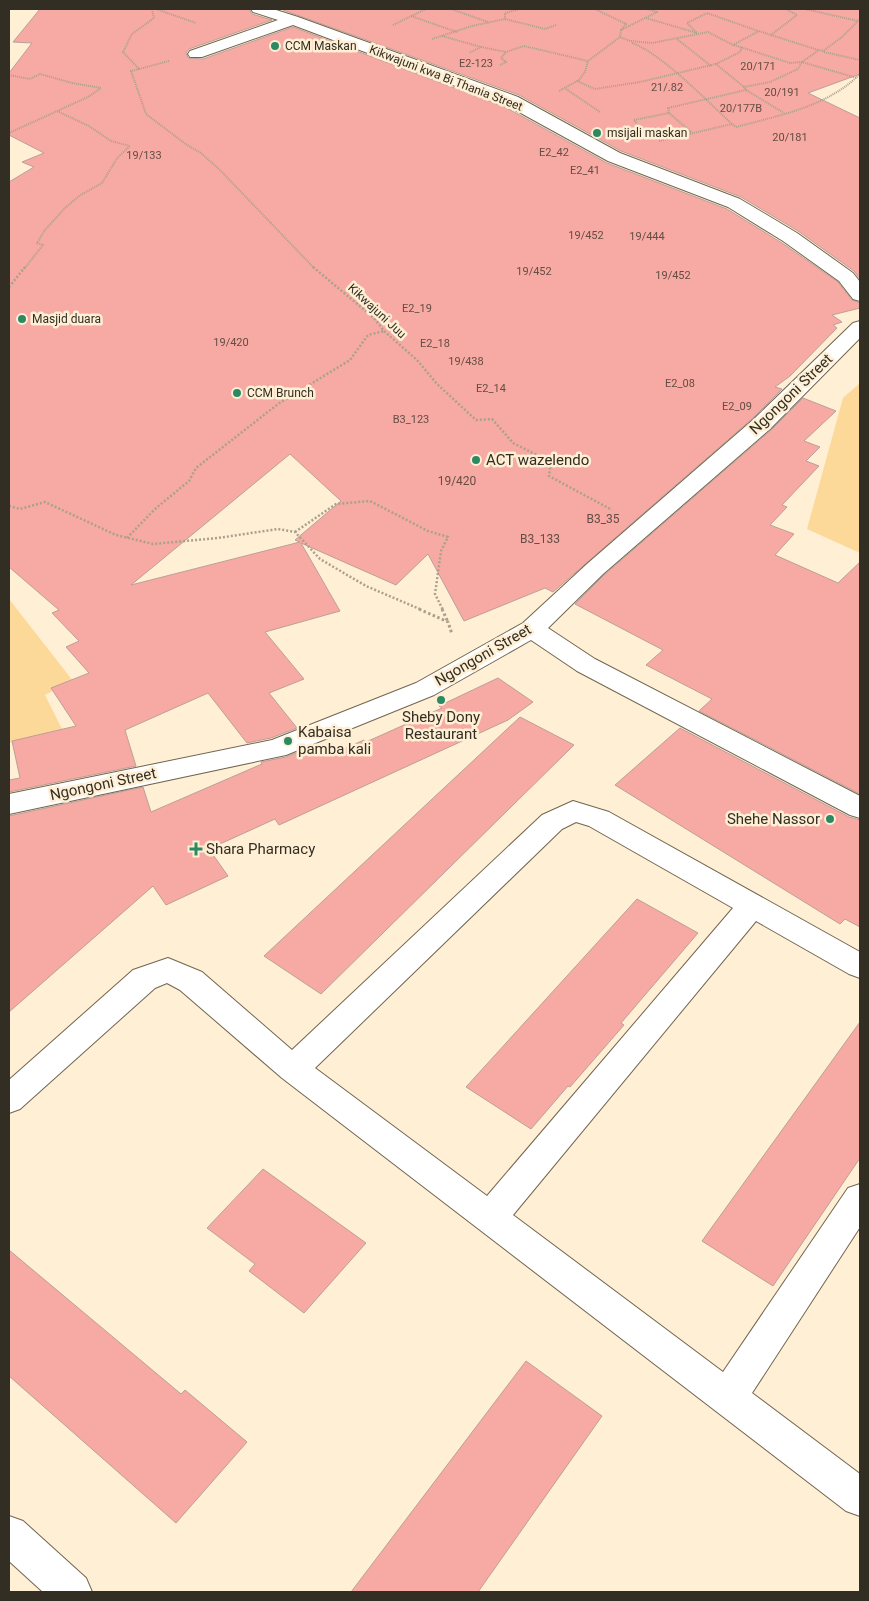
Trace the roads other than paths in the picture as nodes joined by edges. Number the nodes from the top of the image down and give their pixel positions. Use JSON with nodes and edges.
{"nodes":[{"id":1,"x":258,"y":9,"type":"edge"},
{"id":2,"x":293,"y":20,"type":"junction"},
{"id":3,"x":196,"y":54,"type":"road end"},
{"id":4,"x":860,"y":295,"type":"edge"},
{"id":5,"x":860,"y":327,"type":"edge"},
{"id":6,"x":532,"y":629,"type":"junction"},
{"id":7,"x":9,"y":804,"type":"edge"},
{"id":8,"x":860,"y":808,"type":"edge"},
{"id":9,"x":752,"y":904,"type":"junction"},
{"id":10,"x":860,"y":966,"type":"edge"},
{"id":11,"x":293,"y":1069,"type":"junction"},
{"id":12,"x":9,"y":1099,"type":"edge"},
{"id":13,"x":860,"y":1199,"type":"edge"},
{"id":14,"x":490,"y":1218,"type":"junction"},
{"id":15,"x":727,"y":1398,"type":"junction"},
{"id":16,"x":860,"y":1498,"type":"edge"},
{"id":17,"x":9,"y":1535,"type":"edge"},
{"id":18,"x":72,"y":1592,"type":"edge"}],
"edges":[{"from":1,"to":2,"type":"street","name":"Kikwajuni kwa Bi Thania Street"},
{"from":2,"to":3,"type":"street"},
{"from":2,"to":4,"type":"street","name":"Kikwajuni kwa Bi Thania Street"},
{"from":5,"to":6,"type":"street","name":"Ngongoni Street"},
{"from":6,"to":7,"type":"street","name":"Ngongoni Street"},
{"from":6,"to":8,"type":"street"},
{"from":9,"to":10,"type":"street"},
{"from":9,"to":11,"type":"street"},
{"from":9,"to":14,"type":"street"},
{"from":11,"to":12,"type":"street"},
{"from":11,"to":14,"type":"street"},
{"from":13,"to":15,"type":"street"},
{"from":14,"to":15,"type":"street"},
{"from":15,"to":16,"type":"street"},
{"from":17,"to":18,"type":"street"}]}
